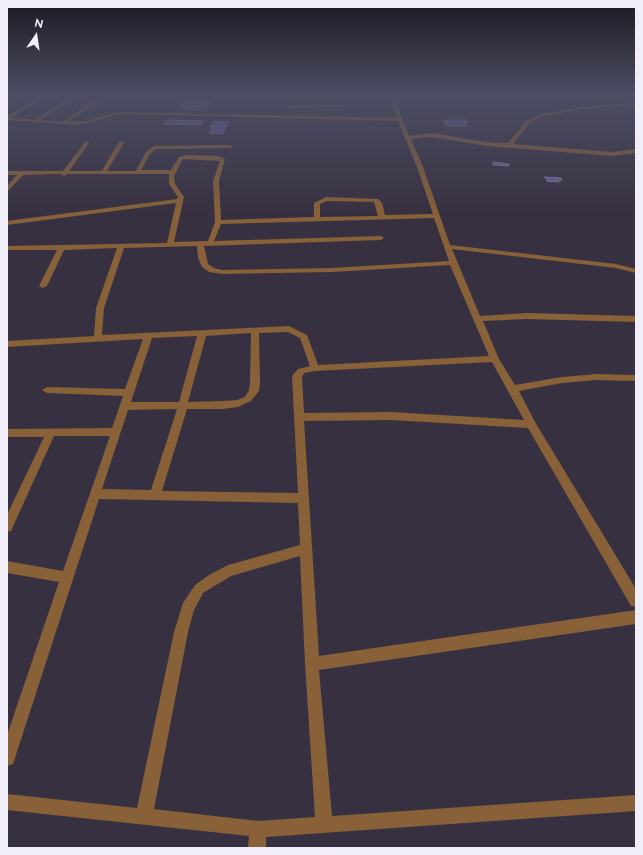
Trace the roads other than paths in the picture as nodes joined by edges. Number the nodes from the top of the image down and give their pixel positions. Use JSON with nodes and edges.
{"nodes":[{"id":1,"x":407,"y":135,"type":"edge"},
{"id":2,"x":518,"y":135,"type":"edge"},
{"id":3,"x":408,"y":138,"type":"junction"},
{"id":4,"x":86,"y":143,"type":"dead end"},
{"id":5,"x":121,"y":143,"type":"dead end"},
{"id":6,"x":504,"y":145,"type":"junction"},
{"id":7,"x":230,"y":148,"type":"dead end"},
{"id":8,"x":636,"y":150,"type":"edge"},
{"id":9,"x":173,"y":172,"type":"junction"},
{"id":10,"x":7,"y":173,"type":"edge"},
{"id":11,"x":103,"y":173,"type":"junction"},
{"id":12,"x":137,"y":173,"type":"junction"},
{"id":13,"x":21,"y":174,"type":"junction"},
{"id":14,"x":64,"y":174,"type":"junction"},
{"id":15,"x":7,"y":190,"type":"edge"},
{"id":16,"x":180,"y":201,"type":"junction"},
{"id":17,"x":436,"y":216,"type":"junction"},
{"id":18,"x":382,"y":217,"type":"junction"},
{"id":19,"x":317,"y":219,"type":"junction"},
{"id":20,"x":218,"y":222,"type":"junction"},
{"id":21,"x":7,"y":223,"type":"edge"},
{"id":22,"x":381,"y":238,"type":"dead end"},
{"id":23,"x":200,"y":244,"type":"junction"},
{"id":24,"x":210,"y":244,"type":"junction"},
{"id":25,"x":170,"y":245,"type":"junction"},
{"id":26,"x":121,"y":246,"type":"junction"},
{"id":27,"x":448,"y":247,"type":"junction"},
{"id":28,"x":7,"y":248,"type":"edge"},
{"id":29,"x":61,"y":248,"type":"junction"},
{"id":30,"x":453,"y":263,"type":"junction"},
{"id":31,"x":636,"y":271,"type":"edge"},
{"id":32,"x":43,"y":286,"type":"dead end"},
{"id":33,"x":478,"y":319,"type":"junction"},
{"id":34,"x":636,"y":319,"type":"edge"},
{"id":35,"x":255,"y":330,"type":"junction"},
{"id":36,"x":202,"y":333,"type":"junction"},
{"id":37,"x":148,"y":336,"type":"junction"},
{"id":38,"x":98,"y":338,"type":"junction"},
{"id":39,"x":7,"y":344,"type":"edge"},
{"id":40,"x":495,"y":359,"type":"junction"},
{"id":41,"x":315,"y":368,"type":"junction"},
{"id":42,"x":636,"y":378,"type":"edge"},
{"id":43,"x":514,"y":389,"type":"junction"},
{"id":44,"x":47,"y":390,"type":"dead end"},
{"id":45,"x":128,"y":393,"type":"junction"},
{"id":46,"x":124,"y":406,"type":"junction"},
{"id":47,"x":183,"y":406,"type":"junction"},
{"id":48,"x":299,"y":417,"type":"junction"},
{"id":49,"x":531,"y":424,"type":"junction"},
{"id":50,"x":116,"y":432,"type":"junction"},
{"id":51,"x":7,"y":433,"type":"edge"},
{"id":52,"x":51,"y":433,"type":"junction"},
{"id":53,"x":96,"y":494,"type":"junction"},
{"id":54,"x":155,"y":496,"type":"junction"},
{"id":55,"x":303,"y":498,"type":"junction"},
{"id":56,"x":7,"y":527,"type":"edge"},
{"id":57,"x":306,"y":549,"type":"junction"},
{"id":58,"x":7,"y":568,"type":"edge"},
{"id":59,"x":68,"y":578,"type":"junction"},
{"id":60,"x":636,"y":601,"type":"edge"},
{"id":61,"x":636,"y":617,"type":"edge"},
{"id":62,"x":312,"y":664,"type":"junction"},
{"id":63,"x":7,"y":758,"type":"edge"},
{"id":64,"x":7,"y":802,"type":"edge"},
{"id":65,"x":636,"y":803,"type":"edge"},
{"id":66,"x":144,"y":816,"type":"junction"},
{"id":67,"x":324,"y":825,"type":"junction"},
{"id":68,"x":258,"y":829,"type":"junction"},
{"id":69,"x":257,"y":848,"type":"edge"}],
"edges":[{"from":1,"to":3,"type":"street"},
{"from":2,"to":6,"type":"street"},
{"from":3,"to":6,"type":"street"},
{"from":3,"to":17,"type":"street"},
{"from":4,"to":14,"type":"street"},
{"from":5,"to":11,"type":"street"},
{"from":6,"to":8,"type":"street"},
{"from":7,"to":12,"type":"street"},
{"from":9,"to":12,"type":"street"},
{"from":9,"to":16,"type":"street"},
{"from":9,"to":20,"type":"street"},
{"from":10,"to":13,"type":"street"},
{"from":11,"to":12,"type":"street"},
{"from":11,"to":14,"type":"street"},
{"from":13,"to":14,"type":"street"},
{"from":13,"to":15,"type":"street"},
{"from":16,"to":21,"type":"street"},
{"from":16,"to":25,"type":"street"},
{"from":17,"to":18,"type":"street"},
{"from":17,"to":27,"type":"street"},
{"from":18,"to":19,"type":"street"},
{"from":18,"to":19,"type":"street"},
{"from":19,"to":20,"type":"street"},
{"from":20,"to":24,"type":"street"},
{"from":22,"to":24,"type":"street"},
{"from":23,"to":24,"type":"street"},
{"from":23,"to":25,"type":"street"},
{"from":23,"to":30,"type":"street"},
{"from":25,"to":26,"type":"street"},
{"from":26,"to":29,"type":"street"},
{"from":26,"to":38,"type":"street"},
{"from":27,"to":30,"type":"street"},
{"from":27,"to":31,"type":"street"},
{"from":28,"to":29,"type":"street"},
{"from":29,"to":32,"type":"street"},
{"from":30,"to":33,"type":"street"},
{"from":33,"to":34,"type":"street"},
{"from":33,"to":40,"type":"street"},
{"from":35,"to":36,"type":"street"},
{"from":35,"to":41,"type":"street"},
{"from":35,"to":47,"type":"street"},
{"from":36,"to":37,"type":"street"},
{"from":36,"to":47,"type":"street"},
{"from":37,"to":38,"type":"street"},
{"from":37,"to":45,"type":"street"},
{"from":38,"to":39,"type":"street"},
{"from":40,"to":41,"type":"street"},
{"from":40,"to":43,"type":"street"},
{"from":41,"to":48,"type":"street"},
{"from":42,"to":43,"type":"street"},
{"from":43,"to":49,"type":"street"},
{"from":44,"to":45,"type":"street"},
{"from":45,"to":46,"type":"street"},
{"from":46,"to":47,"type":"street"},
{"from":46,"to":50,"type":"street"},
{"from":47,"to":54,"type":"street"},
{"from":48,"to":49,"type":"street"},
{"from":48,"to":55,"type":"street"},
{"from":49,"to":60,"type":"street"},
{"from":50,"to":52,"type":"street"},
{"from":50,"to":53,"type":"street"},
{"from":51,"to":52,"type":"street"},
{"from":52,"to":56,"type":"street"},
{"from":53,"to":54,"type":"street"},
{"from":53,"to":59,"type":"street"},
{"from":54,"to":55,"type":"street"},
{"from":55,"to":57,"type":"street"},
{"from":57,"to":62,"type":"street"},
{"from":57,"to":66,"type":"street"},
{"from":58,"to":59,"type":"street"},
{"from":59,"to":63,"type":"street"},
{"from":61,"to":62,"type":"street"},
{"from":62,"to":67,"type":"street"},
{"from":64,"to":66,"type":"street"},
{"from":65,"to":67,"type":"street"},
{"from":66,"to":68,"type":"street"},
{"from":67,"to":68,"type":"street"},
{"from":68,"to":69,"type":"street"}]}
